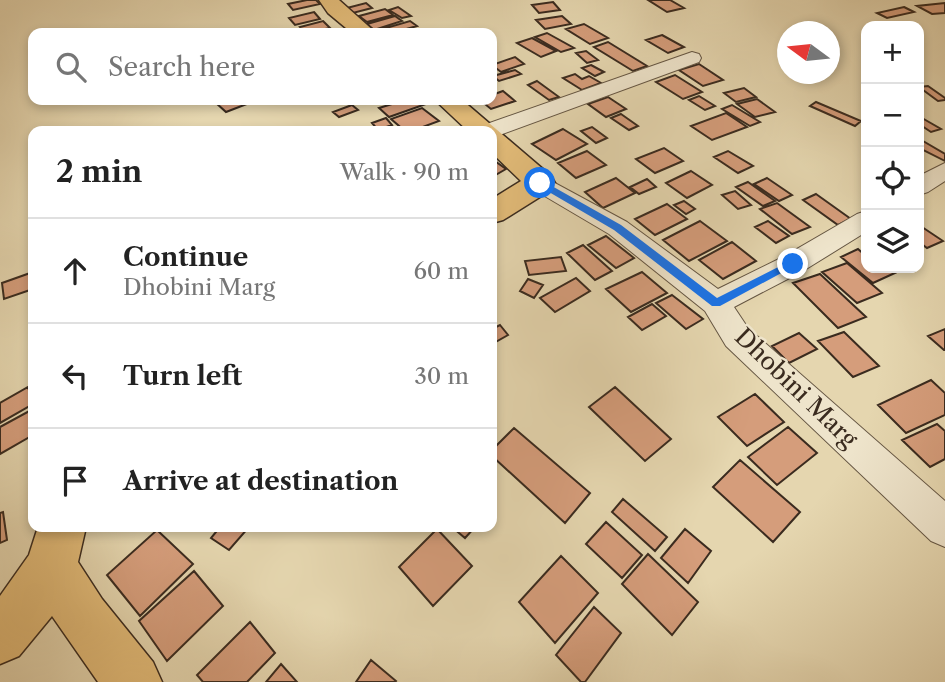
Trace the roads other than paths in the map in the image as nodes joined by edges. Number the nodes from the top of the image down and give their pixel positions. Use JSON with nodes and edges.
{"nodes":[{"id":1,"x":329,"y":0,"type":"edge"},
{"id":2,"x":359,"y":28,"type":"edge"},
{"id":3,"x":692,"y":58,"type":"dead end"},
{"id":4,"x":453,"y":105,"type":"edge"},
{"id":5,"x":481,"y":126,"type":"edge"},
{"id":6,"x":497,"y":127,"type":"edge"},
{"id":7,"x":497,"y":143,"type":"edge"},
{"id":8,"x":945,"y":170,"type":"edge"},
{"id":9,"x":540,"y":183,"type":"junction"},
{"id":10,"x":924,"y":184,"type":"edge"},
{"id":11,"x":497,"y":210,"type":"edge"},
{"id":12,"x":861,"y":223,"type":"edge"},
{"id":13,"x":716,"y":303,"type":"junction"},
{"id":14,"x":945,"y":527,"type":"edge"},
{"id":15,"x":57,"y":547,"type":"edge"},
{"id":16,"x":0,"y":636,"type":"edge"},
{"id":17,"x":133,"y":682,"type":"edge"}],
"edges":[{"from":1,"to":2,"type":"main road"},
{"from":3,"to":6,"type":"street"},
{"from":4,"to":5,"type":"main road"},
{"from":7,"to":9,"type":"main road"},
{"from":8,"to":10,"type":"street"},
{"from":9,"to":11,"type":"main road"},
{"from":9,"to":13,"type":"street","name":"Dhobini Marg"},
{"from":12,"to":13,"type":"street"},
{"from":13,"to":14,"type":"street","name":"Dhobini Marg"},
{"from":15,"to":16,"type":"main road"},
{"from":15,"to":17,"type":"main road"}]}
